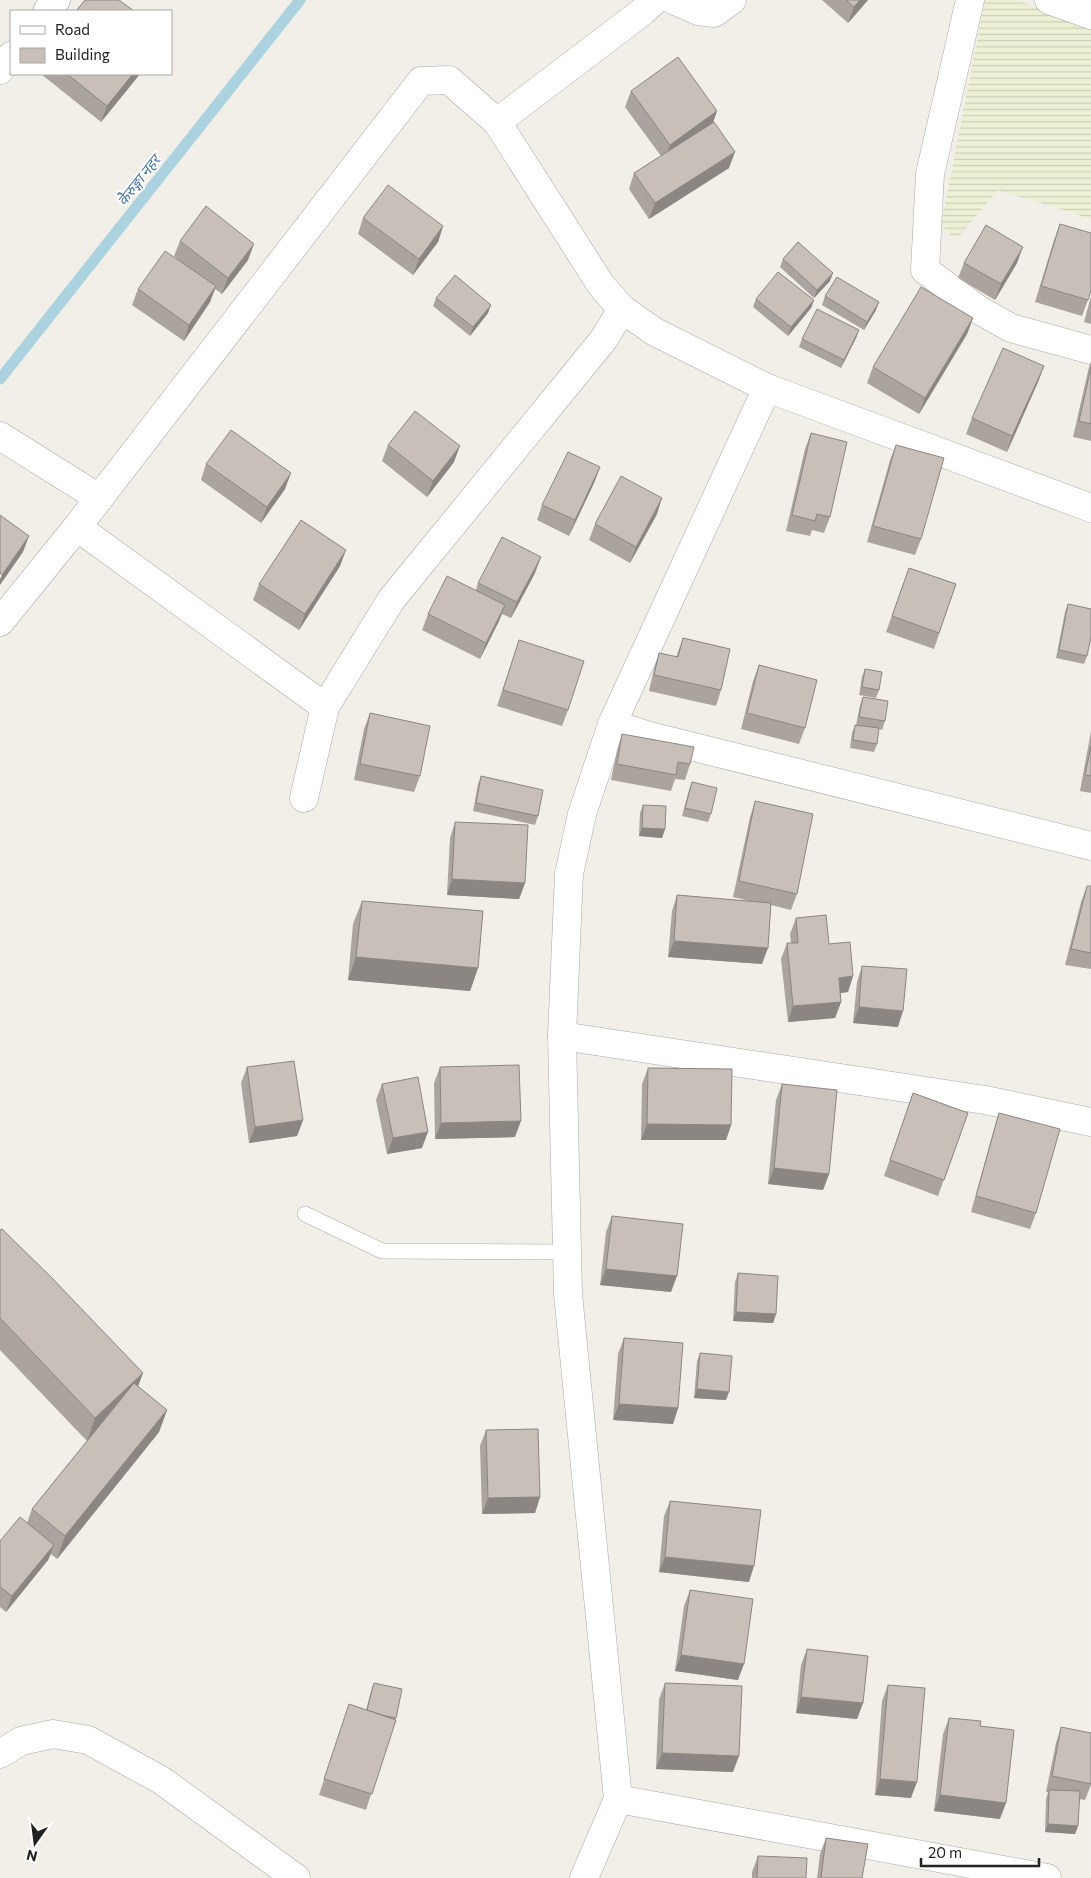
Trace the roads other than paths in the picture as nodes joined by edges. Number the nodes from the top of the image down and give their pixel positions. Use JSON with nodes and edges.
{"nodes":[{"id":1,"x":56,"y":0,"type":"edge"},
{"id":2,"x":655,"y":0,"type":"edge"},
{"id":3,"x":673,"y":0,"type":"edge"},
{"id":4,"x":732,"y":0,"type":"edge"},
{"id":5,"x":970,"y":0,"type":"edge"},
{"id":6,"x":1049,"y":0,"type":"edge"},
{"id":7,"x":48,"y":10,"type":"edge"},
{"id":8,"x":1091,"y":15,"type":"edge"},
{"id":9,"x":10,"y":57,"type":"edge"},
{"id":10,"x":0,"y":70,"type":"edge"},
{"id":11,"x":498,"y":122,"type":"junction"},
{"id":12,"x":622,"y":309,"type":"junction"},
{"id":13,"x":1091,"y":350,"type":"edge"},
{"id":14,"x":767,"y":388,"type":"junction"},
{"id":15,"x":0,"y":436,"type":"edge"},
{"id":16,"x":99,"y":498,"type":"junction"},
{"id":17,"x":1091,"y":508,"type":"edge"},
{"id":18,"x":77,"y":528,"type":"junction"},
{"id":19,"x":0,"y":622,"type":"edge"},
{"id":20,"x":325,"y":707,"type":"junction"},
{"id":21,"x":612,"y":724,"type":"junction"},
{"id":22,"x":304,"y":798,"type":"dead end"},
{"id":23,"x":1091,"y":846,"type":"edge"},
{"id":24,"x":562,"y":1036,"type":"junction"},
{"id":25,"x":1091,"y":1122,"type":"edge"},
{"id":26,"x":305,"y":1214,"type":"dead end"},
{"id":27,"x":568,"y":1252,"type":"junction"},
{"id":28,"x":0,"y":1754,"type":"edge"},
{"id":29,"x":618,"y":1799,"type":"junction"},
{"id":30,"x":296,"y":1878,"type":"edge"},
{"id":31,"x":584,"y":1878,"type":"edge"},
{"id":32,"x":1047,"y":1878,"type":"edge"}],
"edges":[{"from":1,"to":7,"type":"street"},
{"from":2,"to":11,"type":"street"},
{"from":3,"to":4,"type":"street"},
{"from":5,"to":13,"type":"street"},
{"from":6,"to":8,"type":"street"},
{"from":9,"to":10,"type":"street"},
{"from":11,"to":12,"type":"street"},
{"from":11,"to":16,"type":"street"},
{"from":12,"to":14,"type":"street"},
{"from":12,"to":20,"type":"street"},
{"from":14,"to":17,"type":"street"},
{"from":14,"to":21,"type":"street"},
{"from":15,"to":16,"type":"street"},
{"from":16,"to":18,"type":"street"},
{"from":18,"to":19,"type":"street"},
{"from":18,"to":20,"type":"street"},
{"from":20,"to":22,"type":"street"},
{"from":21,"to":23,"type":"street"},
{"from":21,"to":24,"type":"street"},
{"from":24,"to":25,"type":"street"},
{"from":24,"to":27,"type":"street"},
{"from":26,"to":27,"type":"lane"},
{"from":27,"to":29,"type":"street"},
{"from":28,"to":30,"type":"street"},
{"from":29,"to":31,"type":"street"},
{"from":29,"to":32,"type":"street"}]}
